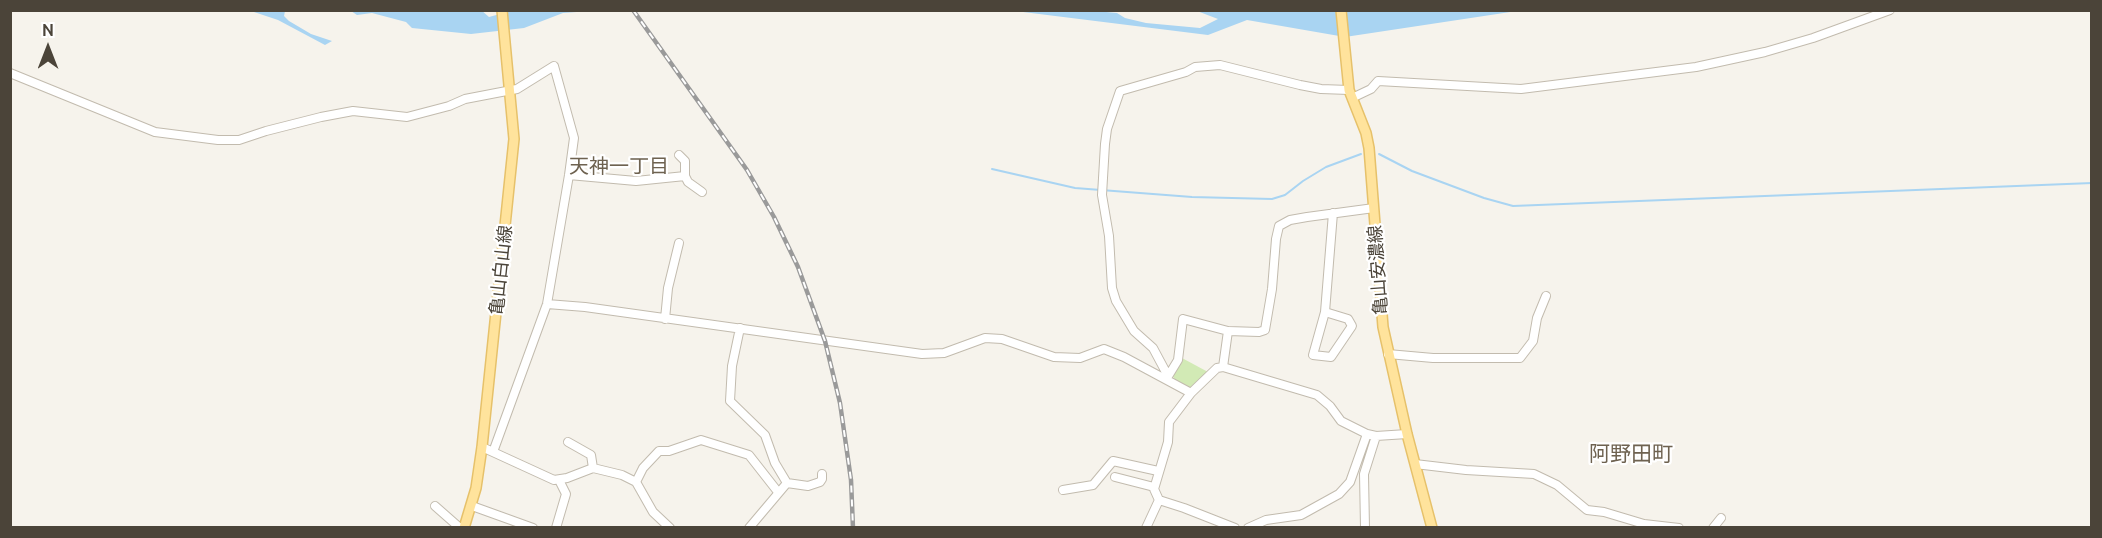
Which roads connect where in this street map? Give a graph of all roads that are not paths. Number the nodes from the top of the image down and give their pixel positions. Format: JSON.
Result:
{"nodes":[{"id":1,"x":502,"y":10,"type":"edge"},
{"id":2,"x":1341,"y":10,"type":"edge"},
{"id":3,"x":1890,"y":10,"type":"edge"},
{"id":4,"x":10,"y":73,"type":"edge"},
{"id":5,"x":510,"y":87,"type":"junction"},
{"id":6,"x":1351,"y":94,"type":"junction"},
{"id":7,"x":679,"y":155,"type":"dead end"},
{"id":8,"x":569,"y":175,"type":"junction"},
{"id":9,"x":685,"y":176,"type":"junction"},
{"id":10,"x":702,"y":192,"type":"dead end"},
{"id":11,"x":1374,"y":208,"type":"junction"},
{"id":12,"x":1333,"y":213,"type":"junction"},
{"id":13,"x":680,"y":243,"type":"dead end"},
{"id":14,"x":1546,"y":296,"type":"dead end"},
{"id":15,"x":547,"y":304,"type":"junction"},
{"id":16,"x":1324,"y":312,"type":"junction"},
{"id":17,"x":665,"y":319,"type":"junction"},
{"id":18,"x":740,"y":328,"type":"junction"},
{"id":19,"x":1228,"y":331,"type":"junction"},
{"id":20,"x":1388,"y":354,"type":"junction"},
{"id":21,"x":1223,"y":367,"type":"junction"},
{"id":22,"x":1167,"y":377,"type":"junction"},
{"id":23,"x":1191,"y":393,"type":"junction"},
{"id":24,"x":1367,"y":434,"type":"junction"},
{"id":25,"x":1407,"y":434,"type":"junction"},
{"id":26,"x":1376,"y":436,"type":"junction"},
{"id":27,"x":568,"y":442,"type":"dead end"},
{"id":28,"x":482,"y":447,"type":"junction"},
{"id":29,"x":493,"y":452,"type":"junction"},
{"id":30,"x":1415,"y":464,"type":"junction"},
{"id":31,"x":593,"y":468,"type":"junction"},
{"id":32,"x":1158,"y":471,"type":"junction"},
{"id":33,"x":822,"y":474,"type":"dead end"},
{"id":34,"x":1115,"y":477,"type":"dead end"},
{"id":35,"x":559,"y":480,"type":"junction"},
{"id":36,"x":636,"y":482,"type":"junction"},
{"id":37,"x":788,"y":483,"type":"junction"},
{"id":38,"x":1154,"y":487,"type":"junction"},
{"id":39,"x":1063,"y":490,"type":"dead end"},
{"id":40,"x":778,"y":492,"type":"junction"},
{"id":41,"x":1159,"y":500,"type":"junction"},
{"id":42,"x":435,"y":506,"type":"dead end"},
{"id":43,"x":472,"y":506,"type":"junction"},
{"id":44,"x":1721,"y":518,"type":"dead end"},
{"id":45,"x":1231,"y":527,"type":"edge"},
{"id":46,"x":462,"y":528,"type":"edge"},
{"id":47,"x":533,"y":528,"type":"edge"},
{"id":48,"x":556,"y":528,"type":"edge"},
{"id":49,"x":670,"y":528,"type":"edge"},
{"id":50,"x":748,"y":528,"type":"edge"},
{"id":51,"x":1146,"y":528,"type":"edge"},
{"id":52,"x":1248,"y":528,"type":"edge"},
{"id":53,"x":1365,"y":528,"type":"edge"},
{"id":54,"x":1432,"y":528,"type":"edge"},
{"id":55,"x":1679,"y":528,"type":"edge"},
{"id":56,"x":1713,"y":528,"type":"edge"}],
"edges":[{"from":1,"to":5,"type":"main road","name":"亀山白山線"},
{"from":2,"to":6,"type":"main road","name":"亀山安濃線"},
{"from":3,"to":6,"type":"street"},
{"from":4,"to":5,"type":"street"},
{"from":5,"to":8,"type":"street"},
{"from":5,"to":28,"type":"main road","name":"亀山白山線"},
{"from":6,"to":11,"type":"main road","name":"亀山安濃線"},
{"from":6,"to":22,"type":"street"},
{"from":7,"to":9,"type":"street"},
{"from":8,"to":9,"type":"street"},
{"from":8,"to":15,"type":"street"},
{"from":9,"to":10,"type":"street"},
{"from":11,"to":12,"type":"street"},
{"from":11,"to":20,"type":"main road","name":"亀山安濃線"},
{"from":12,"to":16,"type":"street"},
{"from":12,"to":19,"type":"street"},
{"from":13,"to":17,"type":"street"},
{"from":14,"to":20,"type":"street"},
{"from":15,"to":17,"type":"street"},
{"from":15,"to":29,"type":"street"},
{"from":16,"to":16,"type":"street"},
{"from":17,"to":18,"type":"street"},
{"from":18,"to":22,"type":"street"},
{"from":18,"to":37,"type":"street"},
{"from":19,"to":21,"type":"street"},
{"from":19,"to":22,"type":"street"},
{"from":20,"to":25,"type":"main road","name":"亀山安濃線"},
{"from":21,"to":23,"type":"street"},
{"from":21,"to":24,"type":"street"},
{"from":22,"to":23,"type":"street"},
{"from":23,"to":32,"type":"street"},
{"from":24,"to":26,"type":"street"},
{"from":24,"to":52,"type":"street"},
{"from":25,"to":26,"type":"street"},
{"from":25,"to":30,"type":"main road","name":"亀山安濃線"},
{"from":26,"to":53,"type":"street"},
{"from":27,"to":31,"type":"street"},
{"from":28,"to":29,"type":"street"},
{"from":28,"to":43,"type":"main road","name":"亀山白山線"},
{"from":29,"to":35,"type":"street"},
{"from":30,"to":54,"type":"main road","name":"亀山安濃線"},
{"from":30,"to":55,"type":"street"},
{"from":31,"to":35,"type":"street"},
{"from":31,"to":36,"type":"street"},
{"from":32,"to":38,"type":"street"},
{"from":32,"to":39,"type":"street"},
{"from":33,"to":37,"type":"street"},
{"from":34,"to":38,"type":"street"},
{"from":35,"to":48,"type":"street"},
{"from":36,"to":40,"type":"street"},
{"from":36,"to":49,"type":"street"},
{"from":37,"to":40,"type":"street"},
{"from":38,"to":41,"type":"street"},
{"from":40,"to":50,"type":"street"},
{"from":41,"to":45,"type":"street"},
{"from":41,"to":51,"type":"street"},
{"from":42,"to":46,"type":"street"},
{"from":43,"to":46,"type":"main road","name":"亀山白山線"},
{"from":43,"to":47,"type":"street"},
{"from":44,"to":56,"type":"street"}]}
